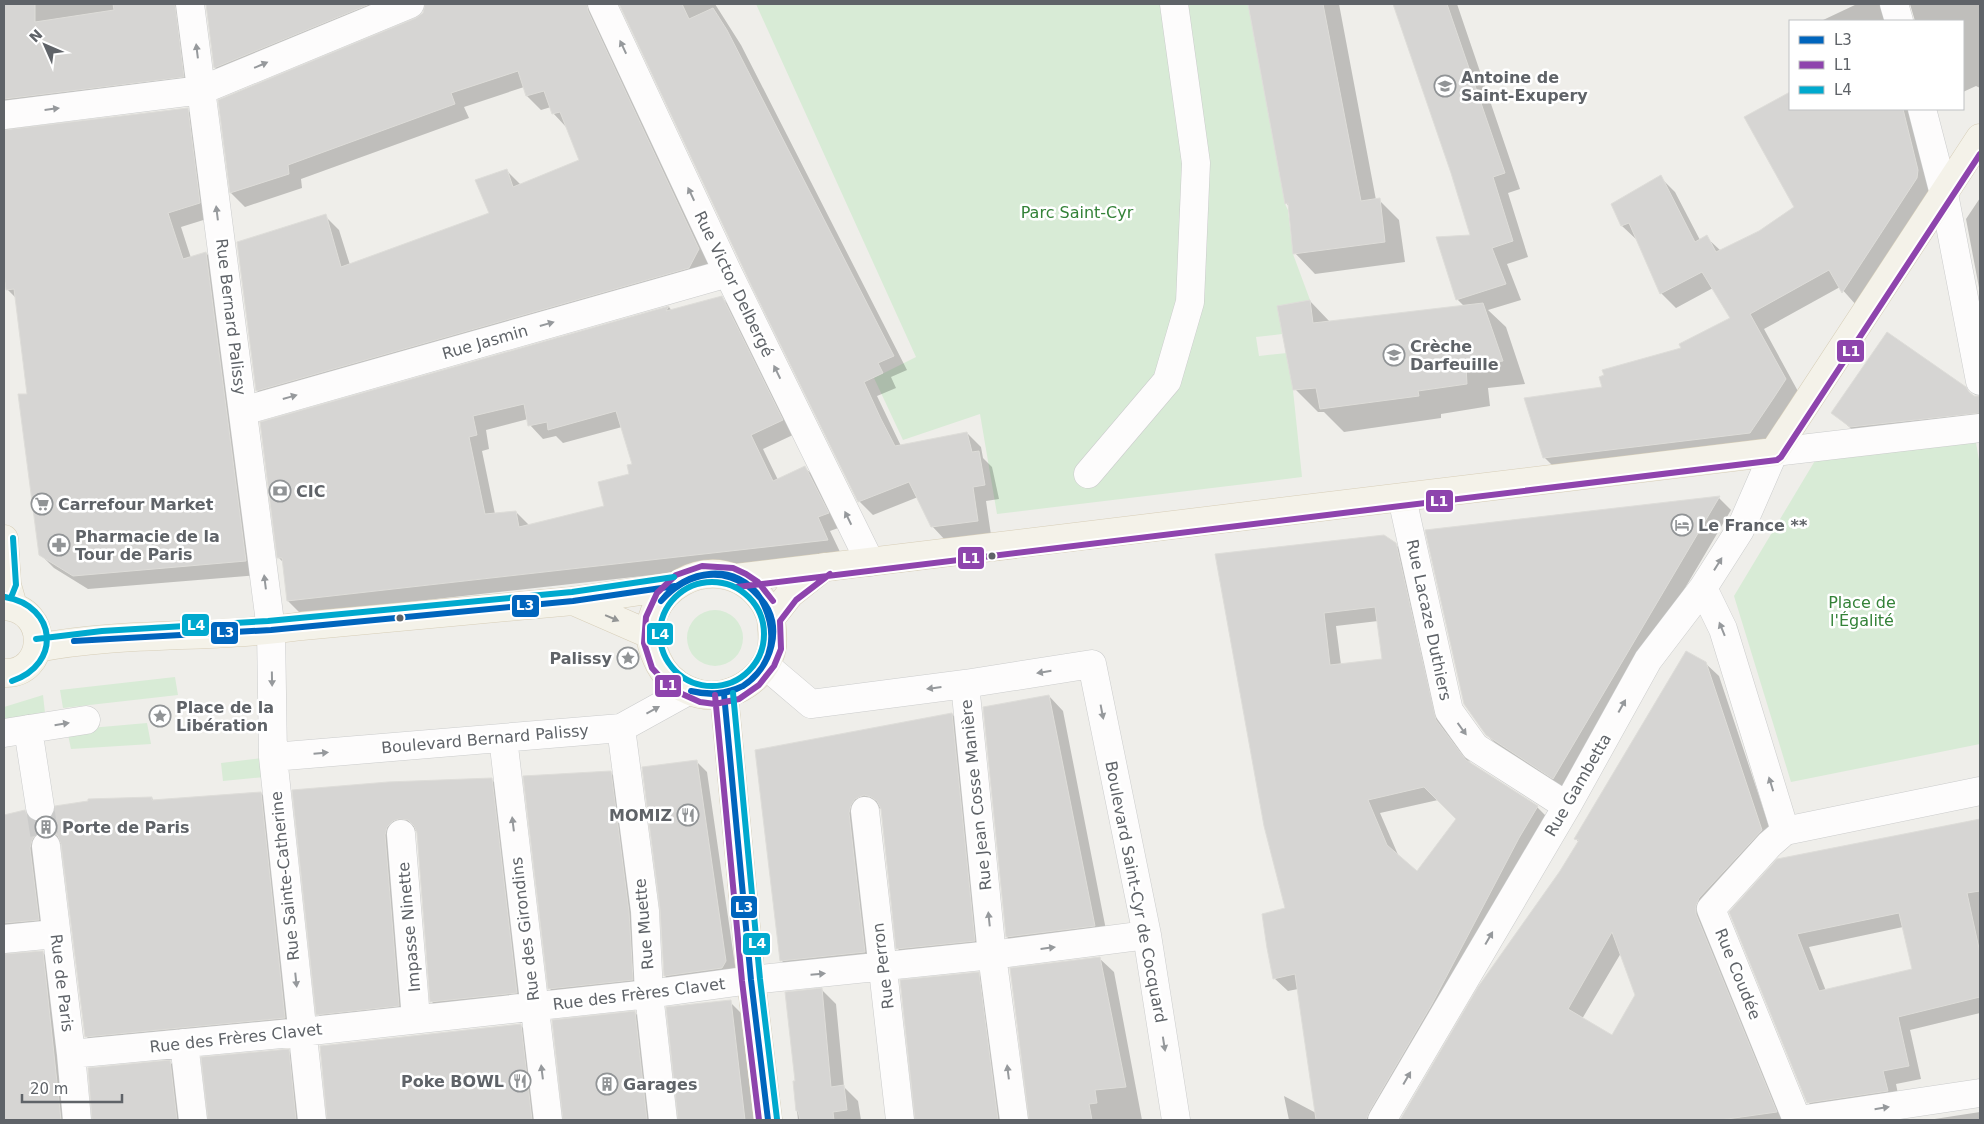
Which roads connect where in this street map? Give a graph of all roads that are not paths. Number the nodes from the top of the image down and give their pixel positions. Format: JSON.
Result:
{"nodes":[{"id":1,"x":190,"y":4,"type":"edge"},
{"id":2,"x":410,"y":4,"type":"edge"},
{"id":3,"x":602,"y":4,"type":"edge"},
{"id":4,"x":1174,"y":4,"type":"edge"},
{"id":5,"x":1894,"y":4,"type":"edge"},
{"id":6,"x":1899,"y":20,"type":"edge"},
{"id":7,"x":202,"y":90,"type":"junction"},
{"id":8,"x":1922,"y":110,"type":"edge"},
{"id":9,"x":4,"y":115,"type":"edge"},
{"id":10,"x":1980,"y":138,"type":"edge"},
{"id":11,"x":1944,"y":194,"type":"junction"},
{"id":12,"x":728,"y":273,"type":"junction"},
{"id":13,"x":1980,"y":381,"type":"edge"},
{"id":14,"x":243,"y":411,"type":"junction"},
{"id":15,"x":1980,"y":428,"type":"edge"},
{"id":16,"x":1774,"y":452,"type":"junction"},
{"id":17,"x":1088,"y":474,"type":"dead end"},
{"id":18,"x":1402,"y":498,"type":"junction"},
{"id":19,"x":4,"y":539,"type":"edge"},
{"id":20,"x":870,"y":562,"type":"junction"},
{"id":21,"x":825,"y":566,"type":"junction"},
{"id":22,"x":736,"y":578,"type":"junction"},
{"id":23,"x":675,"y":586,"type":"junction"},
{"id":24,"x":1703,"y":588,"type":"junction"},
{"id":25,"x":7,"y":597,"type":"edge"},
{"id":26,"x":572,"y":601,"type":"junction"},
{"id":27,"x":771,"y":618,"type":"junction"},
{"id":28,"x":268,"y":631,"type":"junction"},
{"id":29,"x":651,"y":635,"type":"junction"},
{"id":30,"x":38,"y":641,"type":"junction"},
{"id":31,"x":765,"y":665,"type":"junction"},
{"id":32,"x":4,"y":673,"type":"edge"},
{"id":33,"x":965,"y":684,"type":"junction"},
{"id":34,"x":688,"y":691,"type":"junction"},
{"id":35,"x":724,"y":694,"type":"junction"},
{"id":36,"x":86,"y":720,"type":"dead end"},
{"id":37,"x":621,"y":728,"type":"junction"},
{"id":38,"x":16,"y":731,"type":"edge"},
{"id":39,"x":503,"y":738,"type":"junction"},
{"id":40,"x":272,"y":757,"type":"junction"},
{"id":41,"x":1980,"y":791,"type":"edge"},
{"id":42,"x":1567,"y":806,"type":"junction"},
{"id":43,"x":40,"y":807,"type":"tunnel mouth"},
{"id":44,"x":865,"y":812,"type":"dead end"},
{"id":45,"x":402,"y":834,"type":"dead end"},
{"id":46,"x":1778,"y":837,"type":"junction"},
{"id":47,"x":46,"y":846,"type":"tunnel mouth"},
{"id":48,"x":55,"y":934,"type":"junction"},
{"id":49,"x":1147,"y":935,"type":"junction"},
{"id":50,"x":4,"y":939,"type":"edge"},
{"id":51,"x":992,"y":955,"type":"junction"},
{"id":52,"x":883,"y":968,"type":"junction"},
{"id":53,"x":751,"y":980,"type":"junction"},
{"id":54,"x":649,"y":994,"type":"junction"},
{"id":55,"x":534,"y":1005,"type":"junction"},
{"id":56,"x":416,"y":1018,"type":"junction"},
{"id":57,"x":302,"y":1032,"type":"junction"},
{"id":58,"x":184,"y":1043,"type":"junction"},
{"id":59,"x":71,"y":1054,"type":"junction"},
{"id":60,"x":1980,"y":1093,"type":"edge"},
{"id":61,"x":77,"y":1120,"type":"edge"},
{"id":62,"x":193,"y":1120,"type":"edge"},
{"id":63,"x":312,"y":1120,"type":"edge"},
{"id":64,"x":548,"y":1120,"type":"edge"},
{"id":65,"x":663,"y":1120,"type":"edge"},
{"id":66,"x":768,"y":1120,"type":"edge"},
{"id":67,"x":900,"y":1120,"type":"edge"},
{"id":68,"x":1014,"y":1120,"type":"edge"},
{"id":69,"x":1176,"y":1120,"type":"edge"},
{"id":70,"x":1382,"y":1120,"type":"edge"},
{"id":71,"x":1798,"y":1120,"type":"edge"}],
"edges":[{"from":7,"to":1,"type":"street","name":"Rue Bernard Palissy","one_way":true},
{"from":7,"to":2,"type":"street","one_way":true},
{"from":12,"to":3,"type":"street","name":"Rue Victor Delbergé","one_way":true},
{"from":4,"to":17,"type":"street"},
{"from":5,"to":6,"type":"street"},
{"from":9,"to":7,"type":"street","one_way":true},
{"from":14,"to":7,"type":"street","name":"Rue Bernard Palissy","one_way":true},
{"from":8,"to":11,"type":"street"},
{"from":10,"to":11,"type":"main road"},
{"from":11,"to":13,"type":"street"},
{"from":11,"to":16,"type":"main road"},
{"from":14,"to":12,"type":"street","name":"Rue Jasmin","one_way":true},
{"from":20,"to":12,"type":"street","name":"Rue Victor Delbergé","one_way":true},
{"from":28,"to":14,"type":"street","name":"Rue Bernard Palissy","one_way":true},
{"from":15,"to":16,"type":"street"},
{"from":16,"to":18,"type":"main road"},
{"from":24,"to":16,"type":"street","name":"Rue Gambetta","one_way":true},
{"from":18,"to":20,"type":"main road"},
{"from":18,"to":42,"type":"street","name":"Rue Lacaze Duthiers","one_way":true},
{"from":19,"to":25,"type":"main road"},
{"from":20,"to":21,"type":"main road"},
{"from":21,"to":22,"type":"main road"},
{"from":21,"to":27,"type":"main road"},
{"from":22,"to":23,"type":"main road"},
{"from":22,"to":27,"type":"main road"},
{"from":23,"to":26,"type":"main road"},
{"from":23,"to":29,"type":"main road"},
{"from":42,"to":24,"type":"street","name":"Rue Gambetta","one_way":true},
{"from":46,"to":24,"type":"street","one_way":true},
{"from":25,"to":30,"type":"main road"},
{"from":26,"to":28,"type":"main road"},
{"from":26,"to":29,"type":"main road","one_way":true},
{"from":27,"to":31,"type":"main road"},
{"from":28,"to":30,"type":"main road"},
{"from":28,"to":40,"type":"street","name":"Rue Sainte-Catherine","one_way":true},
{"from":29,"to":34,"type":"main road"},
{"from":30,"to":32,"type":"main road"},
{"from":33,"to":31,"type":"street","name":"Rue Jean Cosse Manière","one_way":true},
{"from":31,"to":35,"type":"main road"},
{"from":33,"to":49,"type":"street","name":"Boulevard Saint-Cyr de Cocquard"},
{"from":51,"to":33,"type":"street","name":"Rue Jean Cosse Manière","one_way":true},
{"from":34,"to":35,"type":"main road"},
{"from":37,"to":34,"type":"street","name":"Boulevard Bernard Palissy","one_way":true},
{"from":35,"to":53,"type":"main road"},
{"from":38,"to":36,"type":"street","one_way":true},
{"from":37,"to":39,"type":"street","name":"Boulevard Bernard Palissy"},
{"from":37,"to":54,"type":"street","name":"Rue Muette"},
{"from":38,"to":43,"type":"street"},
{"from":40,"to":39,"type":"street","name":"Boulevard Bernard Palissy","one_way":true},
{"from":55,"to":39,"type":"street","name":"Rue des Girondins","one_way":true},
{"from":40,"to":57,"type":"street","name":"Rue Sainte-Catherine","one_way":true},
{"from":41,"to":46,"type":"street"},
{"from":70,"to":42,"type":"street","name":"Rue Gambetta","one_way":true},
{"from":44,"to":52,"type":"street","name":"Rue Perron"},
{"from":45,"to":56,"type":"street","name":"Impasse Ninette"},
{"from":46,"to":71,"type":"street","name":"Rue Coudée"},
{"from":47,"to":48,"type":"street","name":"Rue de Paris"},
{"from":48,"to":50,"type":"street"},
{"from":48,"to":59,"type":"street","name":"Rue de Paris"},
{"from":51,"to":49,"type":"street","name":"Rue des Frères Clavet","one_way":true},
{"from":49,"to":69,"type":"street","name":"Boulevard Saint-Cyr de Cocquard","one_way":true},
{"from":51,"to":52,"type":"street","name":"Rue des Frères Clavet"},
{"from":68,"to":51,"type":"street","name":"Rue Jean Cosse Manière","one_way":true},
{"from":53,"to":52,"type":"street","name":"Rue des Frères Clavet","one_way":true},
{"from":52,"to":67,"type":"street","name":"Rue Perron"},
{"from":53,"to":54,"type":"street","name":"Rue des Frères Clavet"},
{"from":53,"to":66,"type":"main road"},
{"from":54,"to":55,"type":"street","name":"Rue des Frères Clavet"},
{"from":54,"to":65,"type":"street","name":"Rue Muette"},
{"from":55,"to":56,"type":"street","name":"Rue des Frères Clavet"},
{"from":64,"to":55,"type":"street","name":"Rue des Girondins","one_way":true},
{"from":56,"to":57,"type":"street","name":"Rue des Frères Clavet"},
{"from":57,"to":58,"type":"street","name":"Rue des Frères Clavet"},
{"from":57,"to":63,"type":"street","name":"Rue Sainte-Catherine"},
{"from":58,"to":59,"type":"street","name":"Rue des Frères Clavet"},
{"from":58,"to":62,"type":"street"},
{"from":59,"to":61,"type":"street","name":"Rue de Paris"},
{"from":71,"to":60,"type":"street","one_way":true}]}
